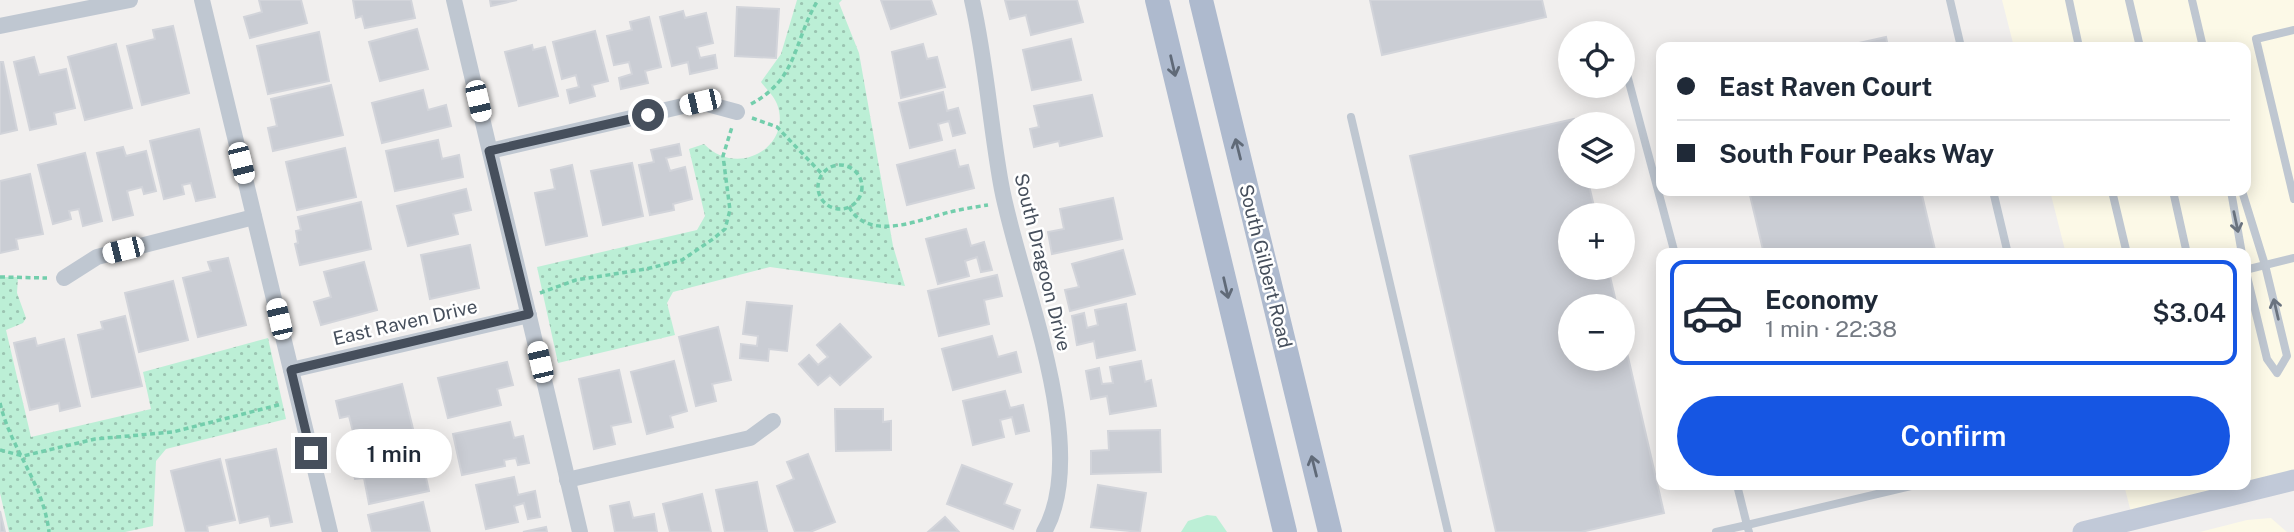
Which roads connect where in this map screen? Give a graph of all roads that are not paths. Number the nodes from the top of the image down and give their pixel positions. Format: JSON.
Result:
{"nodes":[{"id":1,"x":130,"y":0,"type":"edge"},
{"id":2,"x":202,"y":0,"type":"edge"},
{"id":3,"x":454,"y":0,"type":"edge"},
{"id":4,"x":972,"y":0,"type":"edge"},
{"id":5,"x":1157,"y":0,"type":"edge"},
{"id":6,"x":1201,"y":0,"type":"edge"},
{"id":7,"x":1950,"y":0,"type":"edge"},
{"id":8,"x":2068,"y":0,"type":"edge"},
{"id":9,"x":2129,"y":0,"type":"edge"},
{"id":10,"x":2192,"y":0,"type":"edge"},
{"id":11,"x":0,"y":26,"type":"edge"},
{"id":12,"x":2294,"y":30,"type":"edge"},
{"id":13,"x":1960,"y":42,"type":"edge"},
{"id":14,"x":2078,"y":42,"type":"edge"},
{"id":15,"x":2139,"y":42,"type":"edge"},
{"id":16,"x":2202,"y":42,"type":"edge"},
{"id":17,"x":1633,"y":98,"type":"edge"},
{"id":18,"x":737,"y":113,"type":"road end"},
{"id":19,"x":1351,"y":117,"type":"dead end"},
{"id":20,"x":489,"y":151,"type":"junction"},
{"id":21,"x":1656,"y":183,"type":"edge"},
{"id":22,"x":1659,"y":196,"type":"edge"},
{"id":23,"x":1994,"y":196,"type":"edge"},
{"id":24,"x":2113,"y":196,"type":"edge"},
{"id":25,"x":2174,"y":196,"type":"edge"},
{"id":26,"x":2232,"y":196,"type":"edge"},
{"id":27,"x":2244,"y":196,"type":"edge"},
{"id":28,"x":2294,"y":199,"type":"edge"},
{"id":29,"x":254,"y":217,"type":"junction"},
{"id":30,"x":1673,"y":248,"type":"edge"},
{"id":31,"x":2007,"y":248,"type":"edge"},
{"id":32,"x":2126,"y":248,"type":"edge"},
{"id":33,"x":2186,"y":248,"type":"edge"},
{"id":34,"x":2241,"y":248,"type":"edge"},
{"id":35,"x":2294,"y":258,"type":"edge"},
{"id":36,"x":2265,"y":265,"type":"junction"},
{"id":37,"x":2251,"y":268,"type":"edge"},
{"id":38,"x":64,"y":278,"type":"road end"},
{"id":39,"x":2251,"y":294,"type":"edge"},
{"id":40,"x":529,"y":314,"type":"junction"},
{"id":41,"x":291,"y":370,"type":"junction"},
{"id":42,"x":774,"y":421,"type":"dead end"},
{"id":43,"x":567,"y":480,"type":"junction"},
{"id":44,"x":2294,"y":480,"type":"edge"},
{"id":45,"x":1738,"y":490,"type":"edge"},
{"id":46,"x":1896,"y":490,"type":"edge"},
{"id":47,"x":1748,"y":528,"type":"edge"},
{"id":48,"x":330,"y":532,"type":"edge"},
{"id":49,"x":580,"y":532,"type":"edge"},
{"id":50,"x":1044,"y":532,"type":"edge"},
{"id":51,"x":1285,"y":532,"type":"edge"},
{"id":52,"x":1330,"y":532,"type":"edge"},
{"id":53,"x":1448,"y":532,"type":"edge"},
{"id":54,"x":1716,"y":532,"type":"edge"},
{"id":55,"x":2083,"y":532,"type":"edge"}],
"edges":[{"from":1,"to":11,"type":"street"},
{"from":2,"to":29,"type":"street"},
{"from":3,"to":20,"type":"street"},
{"from":4,"to":50,"type":"street","name":"South Dragoon Drive"},
{"from":5,"to":51,"type":"main road","one_way":true},
{"from":52,"to":6,"type":"main road","name":"South Gilbert Road","one_way":true},
{"from":7,"to":13,"type":"lane"},
{"from":8,"to":14,"type":"lane"},
{"from":9,"to":15,"type":"lane"},
{"from":10,"to":16,"type":"lane"},
{"from":12,"to":28,"type":"lane"},
{"from":17,"to":21,"type":"lane"},
{"from":18,"to":20,"type":"street"},
{"from":19,"to":53,"type":"lane"},
{"from":20,"to":40,"type":"street"},
{"from":22,"to":30,"type":"lane"},
{"from":23,"to":31,"type":"lane"},
{"from":24,"to":32,"type":"lane"},
{"from":25,"to":33,"type":"lane"},
{"from":26,"to":34,"type":"lane","one_way":true},
{"from":27,"to":36,"type":"lane"},
{"from":29,"to":38,"type":"street"},
{"from":29,"to":41,"type":"street"},
{"from":35,"to":36,"type":"lane"},
{"from":36,"to":37,"type":"lane"},
{"from":39,"to":36,"type":"lane","one_way":true},
{"from":40,"to":41,"type":"street","name":"East Raven Drive"},
{"from":40,"to":43,"type":"street"},
{"from":41,"to":48,"type":"street"},
{"from":42,"to":43,"type":"street"},
{"from":43,"to":49,"type":"street"},
{"from":44,"to":55,"type":"street"},
{"from":45,"to":47,"type":"lane"},
{"from":46,"to":47,"type":"lane"},
{"from":47,"to":54,"type":"lane"}]}
